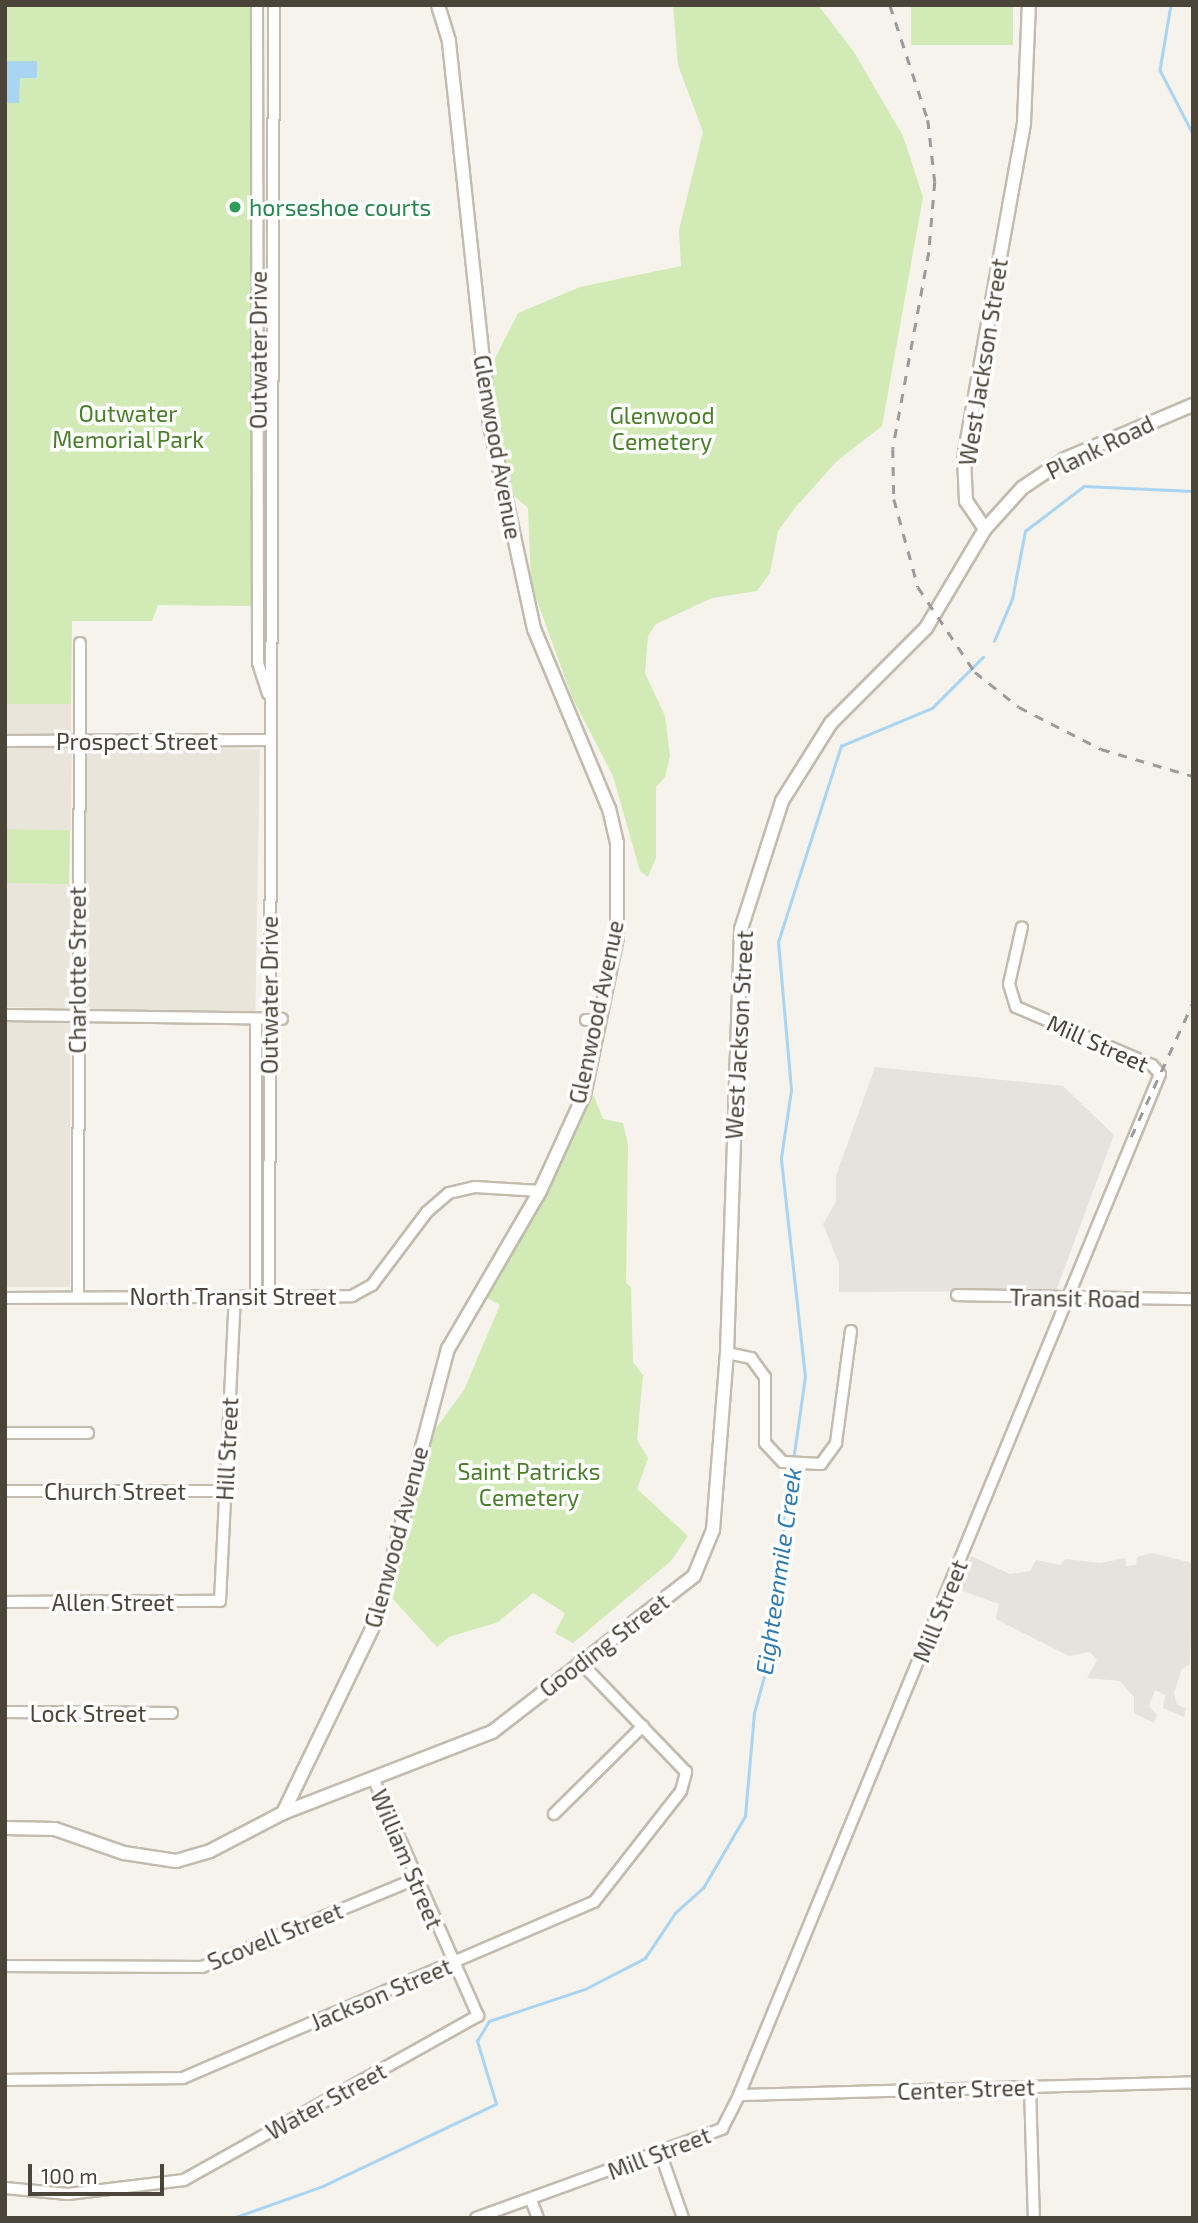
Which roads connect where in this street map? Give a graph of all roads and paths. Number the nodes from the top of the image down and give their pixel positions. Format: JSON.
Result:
{"nodes":[{"id":1,"x":257,"y":5,"type":"edge"},
{"id":2,"x":274,"y":5,"type":"edge"},
{"id":3,"x":438,"y":5,"type":"edge"},
{"id":4,"x":1030,"y":5,"type":"edge"},
{"id":5,"x":1193,"y":405,"type":"edge"},
{"id":6,"x":985,"y":529,"type":"junction"},
{"id":7,"x":80,"y":643,"type":"dead end"},
{"id":8,"x":268,"y":693,"type":"junction"},
{"id":9,"x":268,"y":740,"type":"junction"},
{"id":10,"x":5,"y":741,"type":"edge"},
{"id":11,"x":76,"y":741,"type":"junction"},
{"id":12,"x":1022,"y":927,"type":"dead end"},
{"id":13,"x":77,"y":1014,"type":"junction"},
{"id":14,"x":5,"y":1015,"type":"edge"},
{"id":15,"x":269,"y":1018,"type":"junction"},
{"id":16,"x":282,"y":1018,"type":"dead end"},
{"id":17,"x":256,"y":1019,"type":"junction"},
{"id":18,"x":540,"y":1191,"type":"junction"},
{"id":19,"x":957,"y":1295,"type":"dead end"},
{"id":20,"x":78,"y":1296,"type":"junction"},
{"id":21,"x":256,"y":1296,"type":"junction"},
{"id":22,"x":235,"y":1297,"type":"junction"},
{"id":23,"x":269,"y":1297,"type":"junction"},
{"id":24,"x":5,"y":1298,"type":"edge"},
{"id":25,"x":1069,"y":1299,"type":"junction"},
{"id":26,"x":1193,"y":1299,"type":"edge"},
{"id":27,"x":851,"y":1331,"type":"dead end"},
{"id":28,"x":727,"y":1353,"type":"junction"},
{"id":29,"x":5,"y":1433,"type":"edge"},
{"id":30,"x":88,"y":1433,"type":"dead end"},
{"id":31,"x":5,"y":1491,"type":"edge"},
{"id":32,"x":225,"y":1491,"type":"junction"},
{"id":33,"x":220,"y":1601,"type":"joint"},
{"id":34,"x":5,"y":1602,"type":"edge"},
{"id":35,"x":580,"y":1662,"type":"junction"},
{"id":36,"x":5,"y":1712,"type":"edge"},
{"id":37,"x":172,"y":1713,"type":"dead end"},
{"id":38,"x":643,"y":1727,"type":"junction"},
{"id":39,"x":373,"y":1778,"type":"junction"},
{"id":40,"x":283,"y":1813,"type":"junction"},
{"id":41,"x":554,"y":1814,"type":"dead end"},
{"id":42,"x":5,"y":1828,"type":"edge"},
{"id":43,"x":413,"y":1880,"type":"junction"},
{"id":44,"x":451,"y":1964,"type":"junction"},
{"id":45,"x":5,"y":1966,"type":"edge"},
{"id":46,"x":478,"y":2016,"type":"joint"},
{"id":47,"x":5,"y":2080,"type":"edge"},
{"id":48,"x":1193,"y":2082,"type":"edge"},
{"id":49,"x":1030,"y":2087,"type":"junction"},
{"id":50,"x":740,"y":2095,"type":"junction"},
{"id":51,"x":660,"y":2152,"type":"junction"},
{"id":52,"x":5,"y":2188,"type":"edge"},
{"id":53,"x":531,"y":2200,"type":"junction"},
{"id":54,"x":476,"y":2218,"type":"edge"},
{"id":55,"x":538,"y":2218,"type":"edge"},
{"id":56,"x":683,"y":2218,"type":"edge"},
{"id":57,"x":1034,"y":2218,"type":"edge"}],
"edges":[{"from":1,"to":8,"type":"street","name":"Outwater Drive"},
{"from":2,"to":8,"type":"street","name":"Outwater Drive"},
{"from":3,"to":18,"type":"street","name":"Glenwood Avenue"},
{"from":4,"to":6,"type":"street","name":"West Jackson Street"},
{"from":5,"to":6,"type":"street","name":"Plank Road"},
{"from":6,"to":28,"type":"street","name":"West Jackson Street"},
{"from":7,"to":11,"type":"street","name":"Charlotte Street"},
{"from":8,"to":9,"type":"street","name":"Outwater Drive"},
{"from":9,"to":11,"type":"street","name":"Prospect Street"},
{"from":9,"to":15,"type":"street","name":"Outwater Drive"},
{"from":10,"to":11,"type":"street","name":"Prospect Street"},
{"from":11,"to":13,"type":"street","name":"Charlotte Street"},
{"from":12,"to":25,"type":"street","name":"Mill Street"},
{"from":13,"to":14,"type":"street"},
{"from":13,"to":17,"type":"street"},
{"from":13,"to":20,"type":"street","name":"Charlotte Street"},
{"from":15,"to":16,"type":"street"},
{"from":15,"to":17,"type":"street"},
{"from":15,"to":23,"type":"street","name":"Outwater Drive"},
{"from":17,"to":21,"type":"street","name":"Outwater Drive"},
{"from":18,"to":23,"type":"street","name":"North Transit Street"},
{"from":18,"to":40,"type":"street","name":"Glenwood Avenue"},
{"from":19,"to":25,"type":"street","name":"Transit Road"},
{"from":20,"to":22,"type":"street","name":"North Transit Street"},
{"from":20,"to":24,"type":"street","name":"North Transit Street"},
{"from":21,"to":22,"type":"street","name":"North Transit Street"},
{"from":21,"to":23,"type":"street","name":"North Transit Street"},
{"from":22,"to":32,"type":"street","name":"Hill Street"},
{"from":25,"to":26,"type":"street","name":"Transit Road"},
{"from":25,"to":50,"type":"street","name":"Mill Street"},
{"from":27,"to":28,"type":"street"},
{"from":28,"to":35,"type":"street","name":"Gooding Street"},
{"from":29,"to":30,"type":"street"},
{"from":31,"to":32,"type":"street","name":"Church Street"},
{"from":32,"to":33,"type":"street","name":"Hill Street"},
{"from":33,"to":34,"type":"street","name":"Allen Street"},
{"from":35,"to":38,"type":"street"},
{"from":35,"to":39,"type":"street","name":"Gooding Street"},
{"from":36,"to":37,"type":"street","name":"Lock Street"},
{"from":38,"to":41,"type":"street"},
{"from":38,"to":44,"type":"street","name":"Jackson Street"},
{"from":39,"to":40,"type":"street","name":"Gooding Street"},
{"from":39,"to":43,"type":"street","name":"William Street"},
{"from":40,"to":42,"type":"street","name":"Gooding Street"},
{"from":43,"to":44,"type":"street","name":"William Street"},
{"from":43,"to":45,"type":"street","name":"Scovell Street"},
{"from":44,"to":46,"type":"street","name":"William Street"},
{"from":44,"to":47,"type":"street","name":"Jackson Street"},
{"from":46,"to":52,"type":"street","name":"Water Street"},
{"from":48,"to":49,"type":"street","name":"Center Street"},
{"from":49,"to":50,"type":"street","name":"Center Street"},
{"from":49,"to":57,"type":"street"},
{"from":50,"to":51,"type":"street","name":"Mill Street"},
{"from":51,"to":53,"type":"street","name":"Mill Street"},
{"from":51,"to":56,"type":"street"},
{"from":53,"to":54,"type":"street","name":"Mill Street"},
{"from":53,"to":55,"type":"street"}]}
